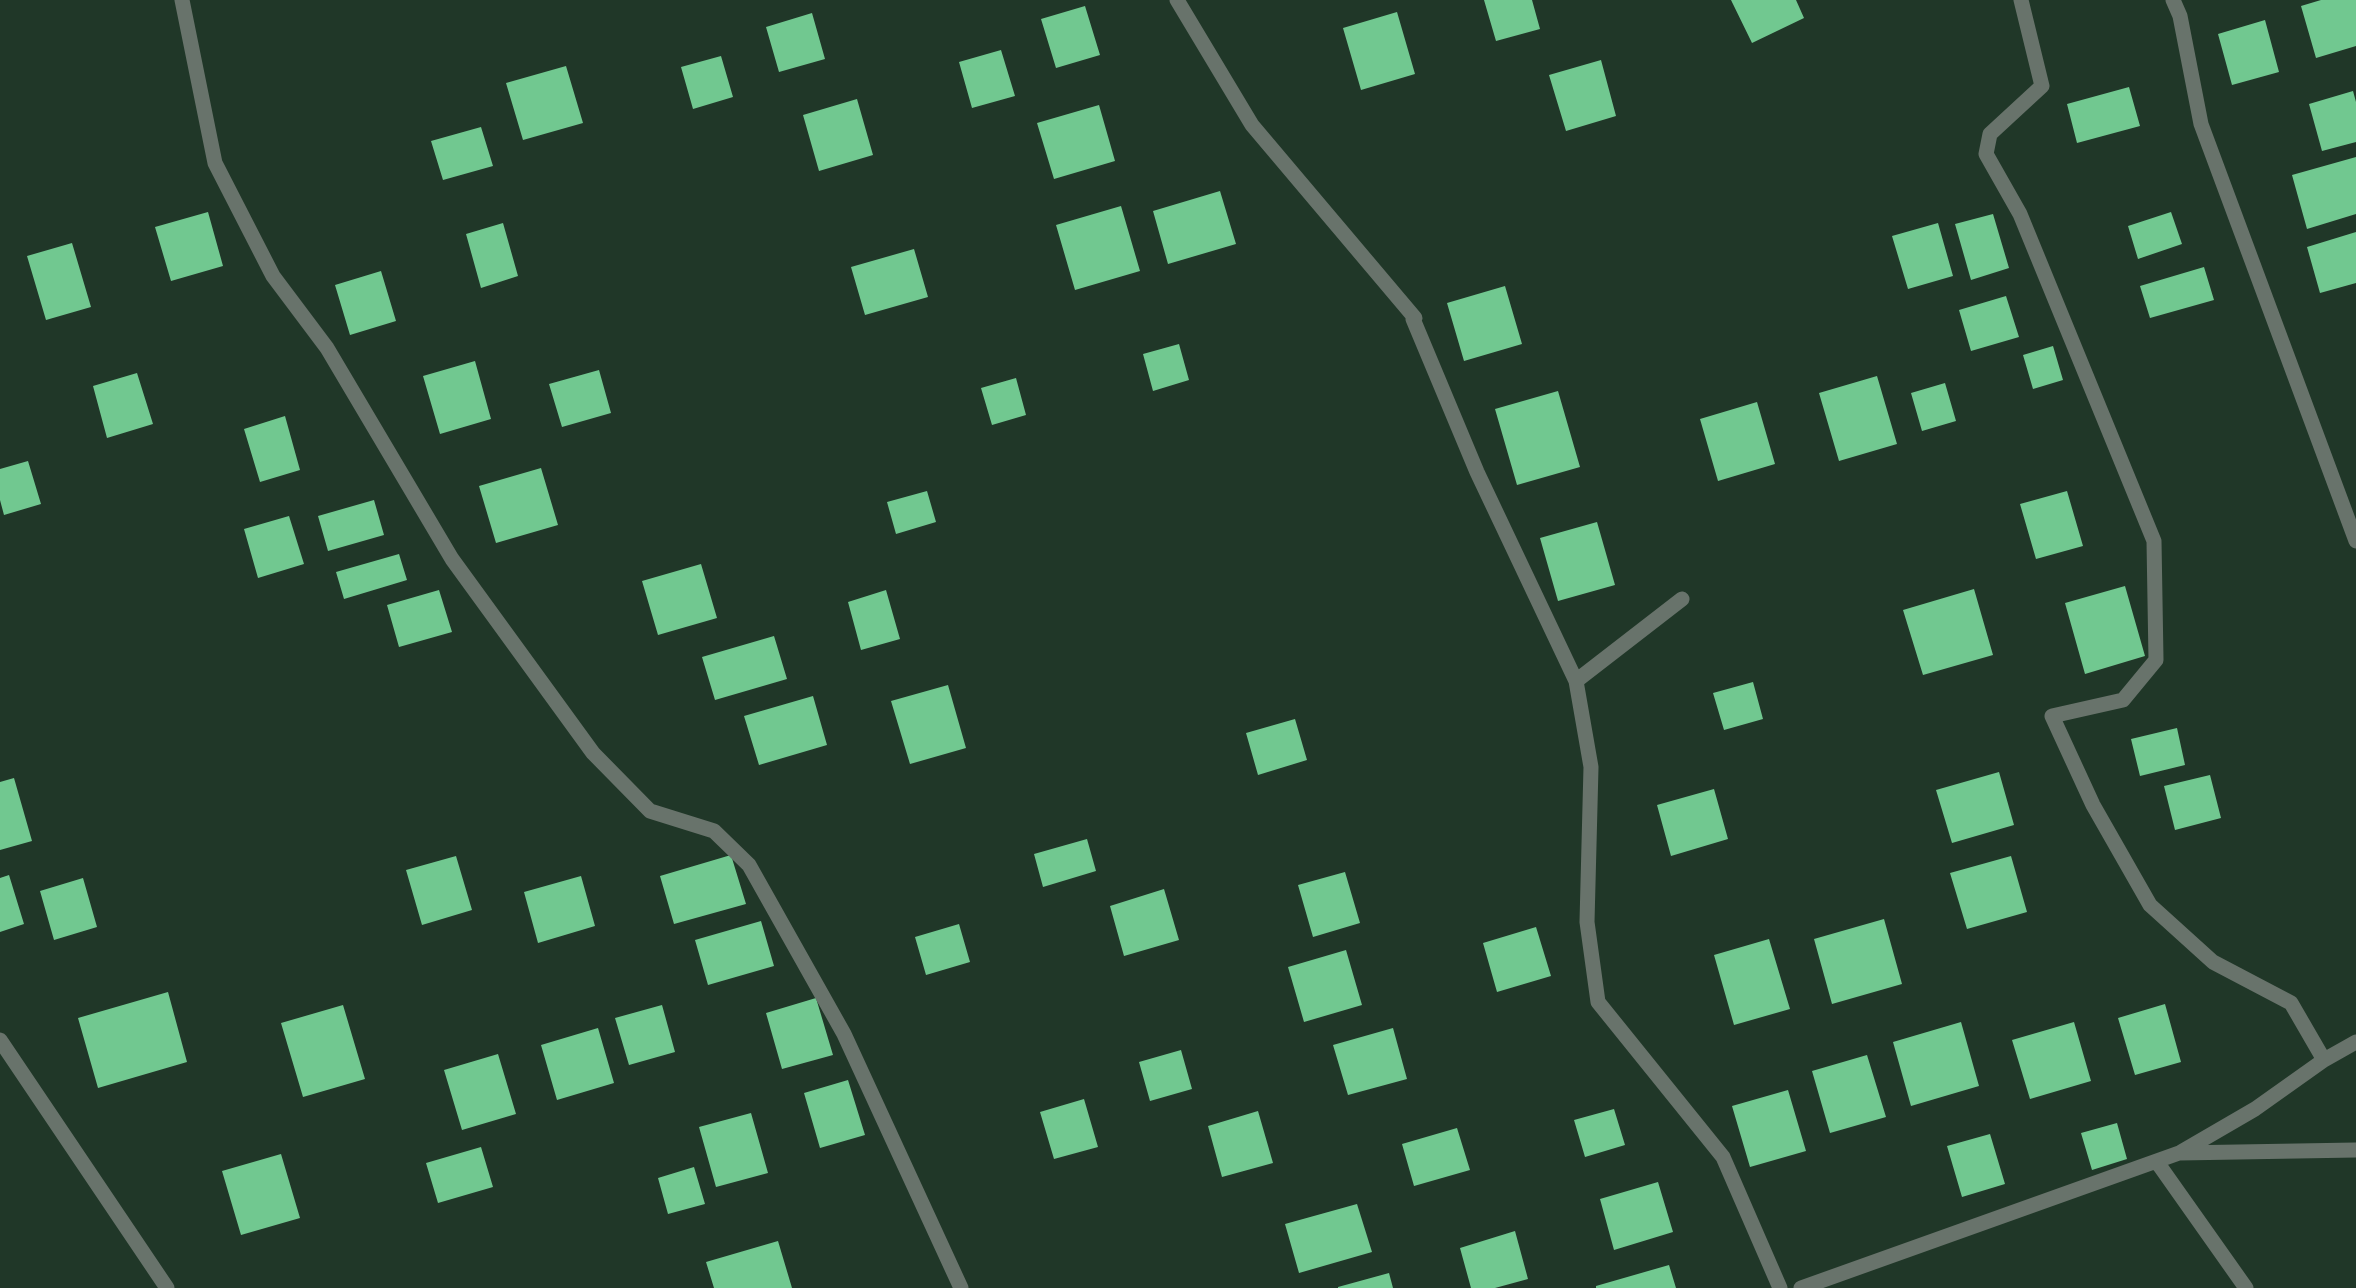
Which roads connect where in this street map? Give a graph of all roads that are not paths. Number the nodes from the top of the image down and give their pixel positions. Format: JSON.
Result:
{"nodes":[{"id":1,"x":182,"y":0,"type":"edge"},
{"id":2,"x":1177,"y":0,"type":"edge"},
{"id":3,"x":2020,"y":0,"type":"edge"},
{"id":4,"x":2173,"y":0,"type":"edge"},
{"id":5,"x":2356,"y":541,"type":"edge"},
{"id":6,"x":1682,"y":599,"type":"dead end"},
{"id":7,"x":1576,"y":681,"type":"junction"},
{"id":8,"x":0,"y":1040,"type":"edge"},
{"id":9,"x":2356,"y":1042,"type":"edge"},
{"id":10,"x":2324,"y":1060,"type":"junction"},
{"id":11,"x":2356,"y":1150,"type":"edge"},
{"id":12,"x":2179,"y":1153,"type":"junction"},
{"id":13,"x":2157,"y":1162,"type":"junction"},
{"id":14,"x":167,"y":1288,"type":"edge"},
{"id":15,"x":962,"y":1288,"type":"edge"},
{"id":16,"x":1780,"y":1288,"type":"edge"},
{"id":17,"x":1801,"y":1288,"type":"edge"},
{"id":18,"x":2246,"y":1288,"type":"edge"}],
"edges":[{"from":1,"to":15,"type":"street"},
{"from":2,"to":7,"type":"street"},
{"from":3,"to":10,"type":"street"},
{"from":4,"to":5,"type":"street"},
{"from":6,"to":7,"type":"street"},
{"from":7,"to":16,"type":"street"},
{"from":8,"to":14,"type":"street"},
{"from":9,"to":10,"type":"street"},
{"from":10,"to":12,"type":"street"},
{"from":11,"to":12,"type":"street"},
{"from":12,"to":13,"type":"street"},
{"from":13,"to":17,"type":"street"},
{"from":13,"to":18,"type":"street"}]}
